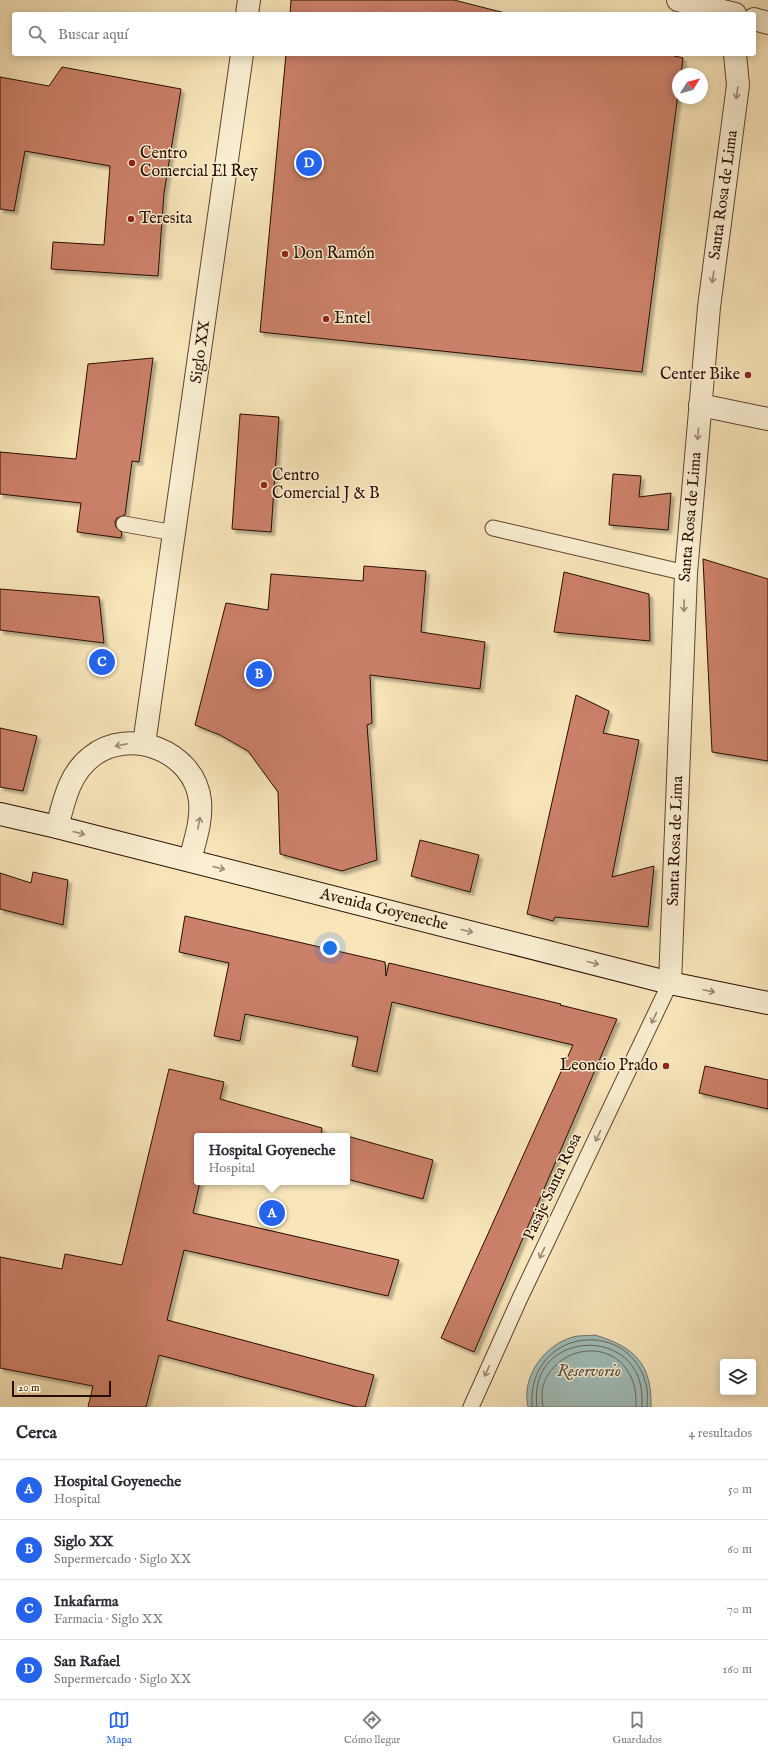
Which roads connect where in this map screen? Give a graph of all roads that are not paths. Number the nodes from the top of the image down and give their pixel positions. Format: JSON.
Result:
{"nodes":[{"id":1,"x":249,"y":0,"type":"edge"},
{"id":2,"x":678,"y":0,"type":"edge"},
{"id":3,"x":731,"y":10,"type":"edge"},
{"id":4,"x":248,"y":12,"type":"edge"},
{"id":5,"x":756,"y":20,"type":"edge"},
{"id":6,"x":768,"y":23,"type":"edge"},
{"id":7,"x":242,"y":56,"type":"edge"},
{"id":8,"x":735,"y":56,"type":"edge"},
{"id":9,"x":700,"y":405,"type":"junction"},
{"id":10,"x":768,"y":419,"type":"edge"},
{"id":11,"x":124,"y":524,"type":"dead end"},
{"id":12,"x":493,"y":528,"type":"dead end"},
{"id":13,"x":175,"y":533,"type":"junction"},
{"id":14,"x":686,"y":573,"type":"junction"},
{"id":15,"x":144,"y":744,"type":"junction"},
{"id":16,"x":0,"y":814,"type":"edge"},
{"id":17,"x":57,"y":827,"type":"junction"},
{"id":18,"x":190,"y":860,"type":"junction"},
{"id":19,"x":670,"y":983,"type":"junction"},
{"id":20,"x":768,"y":1003,"type":"edge"},
{"id":21,"x":471,"y":1407,"type":"edge"}],
"edges":[{"from":1,"to":4,"type":"street"},
{"from":2,"to":3,"type":"street"},
{"from":5,"to":6,"type":"street"},
{"from":7,"to":13,"type":"street","name":"Siglo XX"},
{"from":8,"to":9,"type":"street","name":"Santa Rosa de Lima","one_way":true},
{"from":9,"to":10,"type":"street"},
{"from":9,"to":14,"type":"street","name":"Santa Rosa de Lima","one_way":true},
{"from":11,"to":13,"type":"lane"},
{"from":12,"to":14,"type":"lane"},
{"from":13,"to":15,"type":"street","name":"Siglo XX"},
{"from":14,"to":19,"type":"street","name":"Santa Rosa de Lima","one_way":true},
{"from":15,"to":17,"type":"street","one_way":true},
{"from":18,"to":15,"type":"street","one_way":true},
{"from":16,"to":17,"type":"street","name":"Avenida Goyeneche"},
{"from":17,"to":18,"type":"street","name":"Avenida Goyeneche","one_way":true},
{"from":18,"to":19,"type":"street","name":"Avenida Goyeneche","one_way":true},
{"from":19,"to":20,"type":"street","name":"Avenida Goyeneche","one_way":true},
{"from":19,"to":21,"type":"lane","name":"Pasaje Santa Rosa","one_way":true}]}
